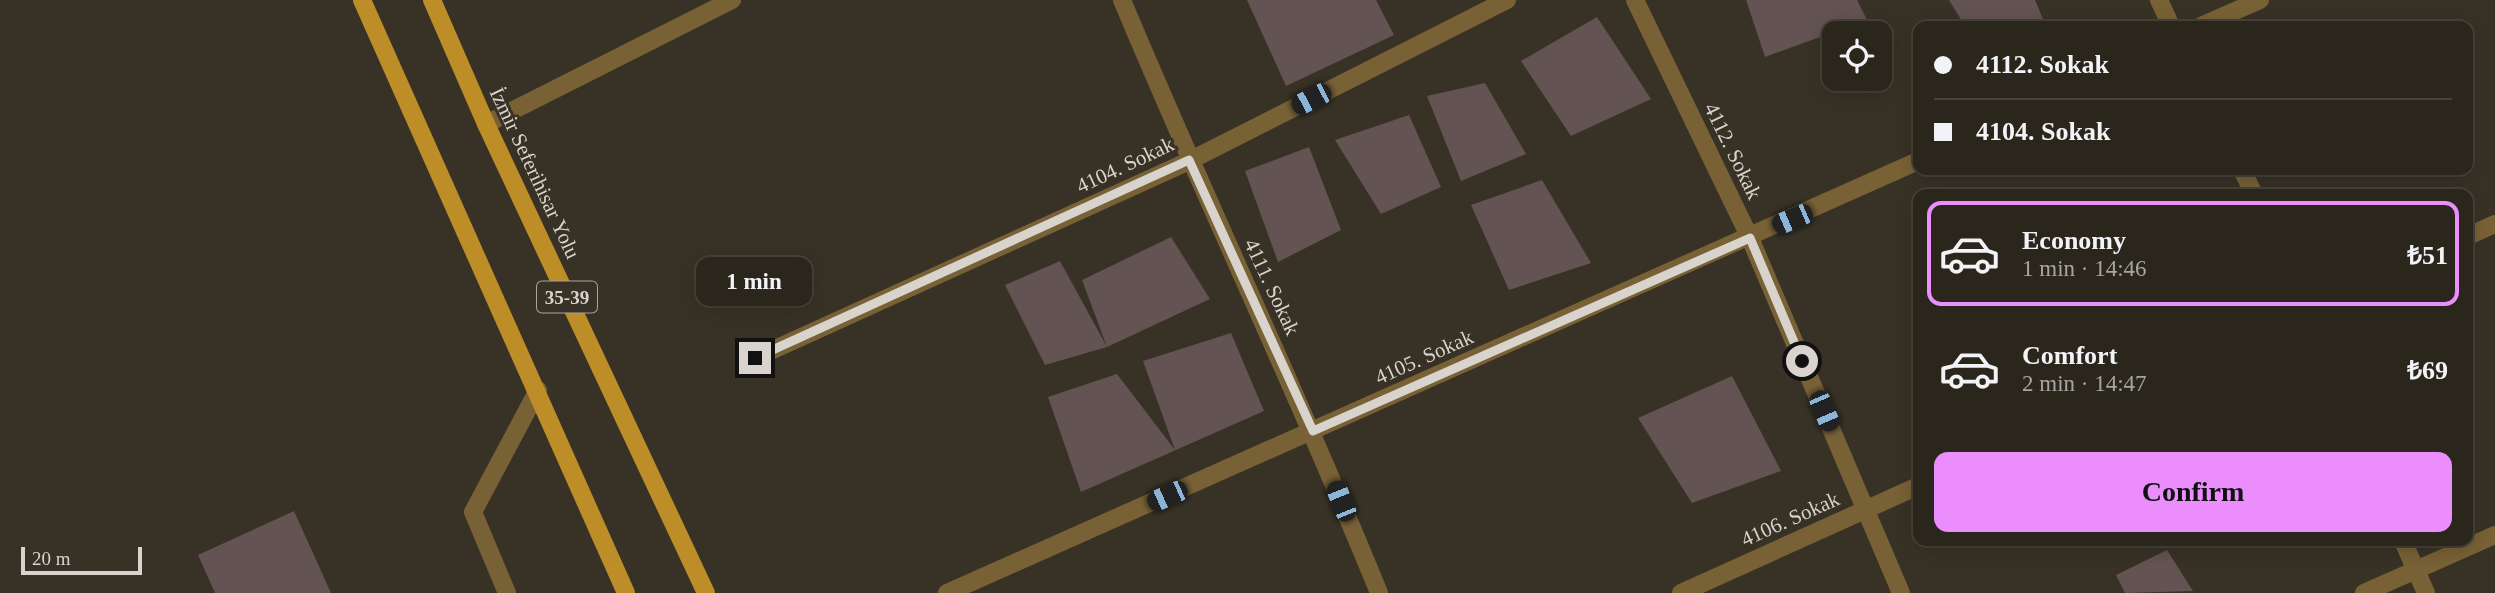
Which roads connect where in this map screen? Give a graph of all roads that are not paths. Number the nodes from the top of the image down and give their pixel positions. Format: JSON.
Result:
{"nodes":[{"id":1,"x":362,"y":0,"type":"edge"},
{"id":2,"x":432,"y":0,"type":"edge"},
{"id":3,"x":732,"y":0,"type":"edge"},
{"id":4,"x":1122,"y":0,"type":"edge"},
{"id":5,"x":1507,"y":0,"type":"edge"},
{"id":6,"x":1635,"y":0,"type":"edge"},
{"id":7,"x":2159,"y":0,"type":"edge"},
{"id":8,"x":2260,"y":0,"type":"edge"},
{"id":9,"x":2169,"y":21,"type":"edge"},
{"id":10,"x":2212,"y":21,"type":"edge"},
{"id":11,"x":486,"y":124,"type":"junction"},
{"id":12,"x":1189,"y":160,"type":"junction"},
{"id":13,"x":1913,"y":163,"type":"edge"},
{"id":14,"x":2495,"y":224,"type":"edge"},
{"id":15,"x":2473,"y":234,"type":"edge"},
{"id":16,"x":1750,"y":238,"type":"junction"},
{"id":17,"x":755,"y":358,"type":"dead end"},
{"id":18,"x":538,"y":390,"type":"junction"},
{"id":19,"x":1313,"y":431,"type":"junction"},
{"id":20,"x":1913,"y":488,"type":"edge"},
{"id":21,"x":1866,"y":509,"type":"junction"},
{"id":22,"x":2495,"y":535,"type":"edge"},
{"id":23,"x":2473,"y":545,"type":"edge"},
{"id":24,"x":2405,"y":546,"type":"edge"},
{"id":25,"x":2470,"y":546,"type":"edge"},
{"id":26,"x":2415,"y":570,"type":"junction"},
{"id":27,"x":507,"y":593,"type":"edge"},
{"id":28,"x":626,"y":593,"type":"edge"},
{"id":29,"x":706,"y":593,"type":"edge"},
{"id":30,"x":947,"y":593,"type":"edge"},
{"id":31,"x":1379,"y":593,"type":"edge"},
{"id":32,"x":1681,"y":593,"type":"edge"},
{"id":33,"x":1901,"y":593,"type":"edge"},
{"id":34,"x":2364,"y":593,"type":"edge"},
{"id":35,"x":2426,"y":593,"type":"edge"}],
"edges":[{"from":1,"to":18,"type":"main road","number":"35-39"},
{"from":2,"to":11,"type":"main road","name":"İzmir Seferihisar Yolu","number":"35-39"},
{"from":3,"to":11,"type":"street"},
{"from":4,"to":12,"type":"street","name":"4111. Sokak"},
{"from":5,"to":12,"type":"street","name":"4104. Sokak"},
{"from":6,"to":16,"type":"street","name":"4112. Sokak"},
{"from":7,"to":9,"type":"street"},
{"from":8,"to":10,"type":"street"},
{"from":11,"to":29,"type":"main road","name":"İzmir Seferihisar Yolu","number":"35-39"},
{"from":12,"to":17,"type":"street","name":"4104. Sokak"},
{"from":12,"to":19,"type":"street","name":"4111. Sokak"},
{"from":13,"to":16,"type":"street","name":"4105. Sokak"},
{"from":14,"to":15,"type":"street"},
{"from":16,"to":19,"type":"street","name":"4105. Sokak"},
{"from":16,"to":21,"type":"street","name":"4112. Sokak"},
{"from":18,"to":27,"type":"street"},
{"from":18,"to":28,"type":"main road","number":"35-39"},
{"from":19,"to":30,"type":"street","name":"4105. Sokak"},
{"from":19,"to":31,"type":"street","name":"4111. Sokak"},
{"from":20,"to":21,"type":"street","name":"4106. Sokak"},
{"from":21,"to":32,"type":"street","name":"4106. Sokak"},
{"from":21,"to":33,"type":"street","name":"4112. Sokak"},
{"from":22,"to":23,"type":"street"},
{"from":24,"to":26,"type":"street"},
{"from":25,"to":26,"type":"street"},
{"from":26,"to":34,"type":"street"},
{"from":26,"to":35,"type":"street"}]}
